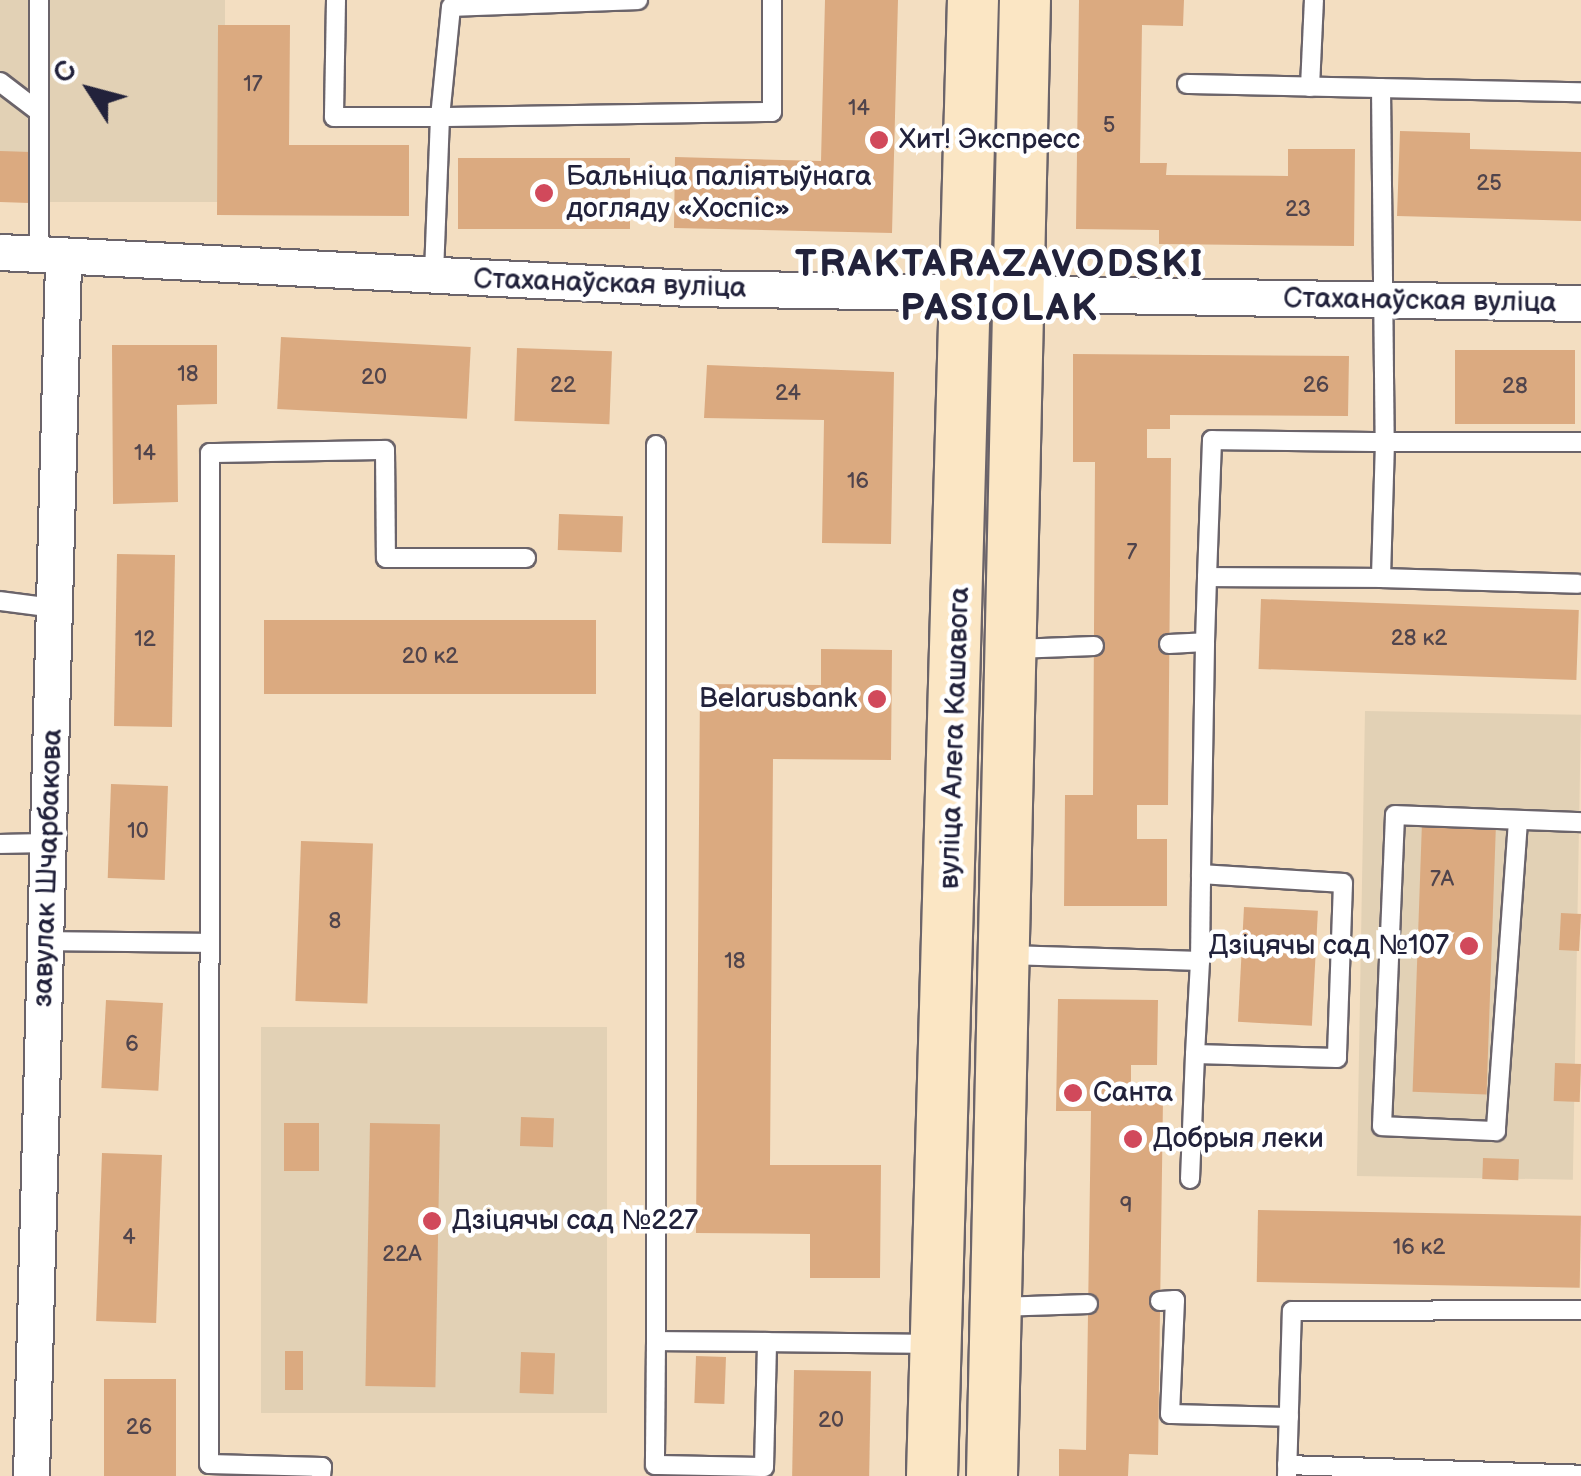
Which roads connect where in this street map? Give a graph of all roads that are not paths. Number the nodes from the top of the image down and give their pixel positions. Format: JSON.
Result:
{"nodes":[{"id":1,"x":40,"y":0,"type":"edge"},
{"id":2,"x":336,"y":0,"type":"edge"},
{"id":3,"x":638,"y":0,"type":"edge"},
{"id":4,"x":772,"y":0,"type":"edge"},
{"id":5,"x":973,"y":0,"type":"edge"},
{"id":6,"x":1025,"y":0,"type":"edge"},
{"id":7,"x":1314,"y":0,"type":"edge"},
{"id":8,"x":0,"y":82,"type":"edge"},
{"id":9,"x":1187,"y":84,"type":"dead end"},
{"id":10,"x":1310,"y":87,"type":"junction"},
{"id":11,"x":1381,"y":88,"type":"junction"},
{"id":12,"x":1581,"y":92,"type":"edge"},
{"id":13,"x":38,"y":111,"type":"junction"},
{"id":14,"x":440,"y":117,"type":"junction"},
{"id":15,"x":0,"y":252,"type":"edge"},
{"id":16,"x":51,"y":259,"type":"junction"},
{"id":17,"x":434,"y":276,"type":"junction"},
{"id":18,"x":968,"y":294,"type":"junction"},
{"id":19,"x":1022,"y":294,"type":"junction"},
{"id":20,"x":1380,"y":300,"type":"junction"},
{"id":21,"x":1581,"y":303,"type":"edge"},
{"id":22,"x":1385,"y":442,"type":"junction"},
{"id":23,"x":1581,"y":442,"type":"edge"},
{"id":24,"x":656,"y":445,"type":"dead end"},
{"id":25,"x":526,"y":558,"type":"dead end"},
{"id":26,"x":1207,"y":577,"type":"junction"},
{"id":27,"x":1381,"y":578,"type":"junction"},
{"id":28,"x":1578,"y":584,"type":"dead end"},
{"id":29,"x":0,"y":600,"type":"edge"},
{"id":30,"x":54,"y":608,"type":"junction"},
{"id":31,"x":1206,"y":642,"type":"junction"},
{"id":32,"x":1169,"y":644,"type":"dead end"},
{"id":33,"x":1094,"y":646,"type":"dead end"},
{"id":34,"x":1014,"y":650,"type":"junction"},
{"id":35,"x":1518,"y":821,"type":"junction"},
{"id":36,"x":1581,"y":822,"type":"edge"},
{"id":37,"x":49,"y":843,"type":"junction"},
{"id":38,"x":0,"y":844,"type":"edge"},
{"id":39,"x":1202,"y":874,"type":"junction"},
{"id":40,"x":46,"y":941,"type":"junction"},
{"id":41,"x":209,"y":944,"type":"junction"},
{"id":42,"x":1009,"y":956,"type":"junction"},
{"id":43,"x":1200,"y":960,"type":"junction"},
{"id":44,"x":1195,"y":1054,"type":"junction"},
{"id":45,"x":1190,"y":1179,"type":"dead end"},
{"id":46,"x":1160,"y":1301,"type":"dead end"},
{"id":47,"x":1088,"y":1304,"type":"dead end"},
{"id":48,"x":994,"y":1308,"type":"junction"},
{"id":49,"x":1581,"y":1310,"type":"edge"},
{"id":50,"x":656,"y":1342,"type":"junction"},
{"id":51,"x":767,"y":1342,"type":"junction"},
{"id":52,"x":931,"y":1344,"type":"junction"},
{"id":53,"x":1289,"y":1417,"type":"junction"},
{"id":54,"x":1287,"y":1471,"type":"edge"},
{"id":55,"x":1581,"y":1475,"type":"edge"},
{"id":56,"x":31,"y":1476,"type":"edge"},
{"id":57,"x":322,"y":1476,"type":"edge"},
{"id":58,"x":932,"y":1476,"type":"edge"},
{"id":59,"x":992,"y":1476,"type":"edge"}],
"edges":[{"from":1,"to":13,"type":"lane"},
{"from":2,"to":14,"type":"lane"},
{"from":3,"to":14,"type":"lane"},
{"from":4,"to":14,"type":"lane"},
{"from":5,"to":18,"type":"main road","name":"вуліца Алега Кашавога"},
{"from":6,"to":19,"type":"main road","name":"вуліца Алега Кашавога"},
{"from":7,"to":10,"type":"lane"},
{"from":8,"to":13,"type":"lane"},
{"from":9,"to":10,"type":"lane"},
{"from":10,"to":11,"type":"lane"},
{"from":11,"to":12,"type":"lane"},
{"from":11,"to":20,"type":"lane"},
{"from":13,"to":16,"type":"lane"},
{"from":14,"to":17,"type":"lane"},
{"from":15,"to":16,"type":"street","name":"Стаханаўская вуліца"},
{"from":16,"to":17,"type":"street","name":"Стаханаўская вуліца"},
{"from":16,"to":30,"type":"street","name":"завулак Шчарбакова"},
{"from":17,"to":18,"type":"street","name":"Стаханаўская вуліца"},
{"from":18,"to":19,"type":"street","name":"Стаханаўская вуліца"},
{"from":18,"to":52,"type":"main road","name":"вуліца Алега Кашавога"},
{"from":19,"to":20,"type":"street","name":"Стаханаўская вуліца"},
{"from":19,"to":34,"type":"main road","name":"вуліца Алега Кашавога"},
{"from":20,"to":21,"type":"street","name":"Стаханаўская вуліца"},
{"from":20,"to":22,"type":"lane"},
{"from":22,"to":23,"type":"lane"},
{"from":22,"to":26,"type":"lane"},
{"from":22,"to":27,"type":"lane"},
{"from":24,"to":50,"type":"lane"},
{"from":25,"to":41,"type":"lane"},
{"from":26,"to":27,"type":"lane"},
{"from":26,"to":31,"type":"lane"},
{"from":27,"to":28,"type":"lane"},
{"from":29,"to":30,"type":"lane"},
{"from":30,"to":37,"type":"street","name":"завулак Шчарбакова"},
{"from":31,"to":32,"type":"lane"},
{"from":31,"to":39,"type":"lane"},
{"from":33,"to":34,"type":"lane"},
{"from":34,"to":42,"type":"main road","name":"вуліца Алега Кашавога"},
{"from":35,"to":35,"type":"lane"},
{"from":35,"to":36,"type":"lane"},
{"from":37,"to":38,"type":"lane"},
{"from":37,"to":40,"type":"street","name":"завулак Шчарбакова"},
{"from":39,"to":43,"type":"lane"},
{"from":39,"to":44,"type":"lane"},
{"from":40,"to":41,"type":"lane"},
{"from":40,"to":56,"type":"street","name":"завулак Шчарбакова"},
{"from":41,"to":57,"type":"lane"},
{"from":42,"to":43,"type":"lane"},
{"from":42,"to":48,"type":"main road","name":"вуліца Алега Кашавога"},
{"from":43,"to":44,"type":"lane"},
{"from":44,"to":45,"type":"lane"},
{"from":46,"to":53,"type":"lane"},
{"from":47,"to":48,"type":"lane"},
{"from":48,"to":59,"type":"main road","name":"вуліца Алега Кашавога"},
{"from":49,"to":53,"type":"lane"},
{"from":50,"to":51,"type":"lane"},
{"from":50,"to":51,"type":"lane"},
{"from":51,"to":52,"type":"lane"},
{"from":52,"to":58,"type":"main road","name":"вуліца Алега Кашавога"},
{"from":53,"to":54,"type":"lane"},
{"from":54,"to":55,"type":"lane"}]}
